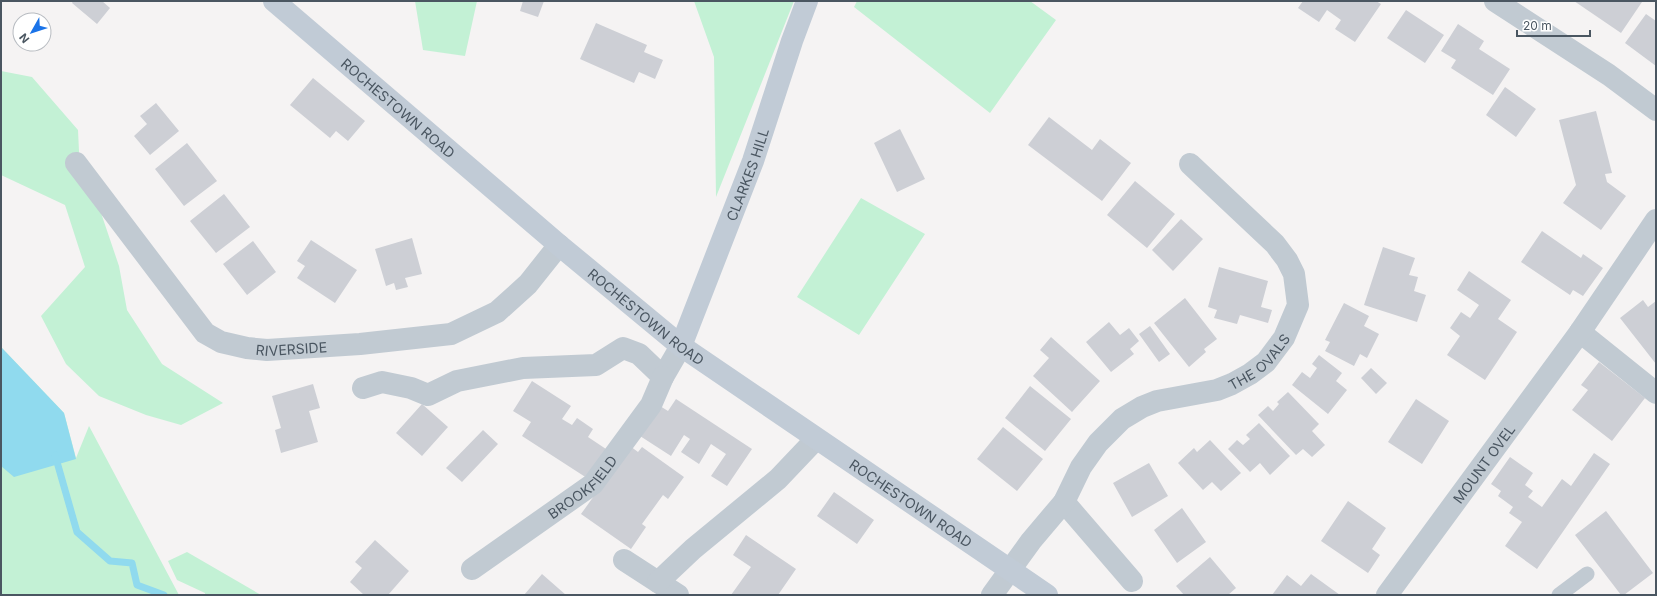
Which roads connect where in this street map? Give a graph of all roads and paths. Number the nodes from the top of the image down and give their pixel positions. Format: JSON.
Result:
{"nodes":[{"id":1,"x":274,"y":1,"type":"edge"},
{"id":2,"x":807,"y":1,"type":"edge"},
{"id":3,"x":1495,"y":1,"type":"edge"},
{"id":4,"x":1656,"y":110,"type":"edge"},
{"id":5,"x":76,"y":163,"type":"dead end"},
{"id":6,"x":1190,"y":164,"type":"dead end"},
{"id":7,"x":1656,"y":220,"type":"edge"},
{"id":8,"x":559,"y":245,"type":"junction"},
{"id":9,"x":1580,"y":332,"type":"junction"},
{"id":10,"x":681,"y":346,"type":"junction"},
{"id":11,"x":663,"y":377,"type":"junction"},
{"id":12,"x":363,"y":388,"type":"dead end"},
{"id":13,"x":1656,"y":394,"type":"edge"},
{"id":14,"x":816,"y":439,"type":"junction"},
{"id":15,"x":1064,"y":502,"type":"junction"},
{"id":16,"x":624,"y":560,"type":"dead end"},
{"id":17,"x":472,"y":569,"type":"dead end"},
{"id":18,"x":1011,"y":569,"type":"junction"},
{"id":19,"x":1587,"y":574,"type":"dead end"},
{"id":20,"x":1132,"y":581,"type":"dead end"},
{"id":21,"x":658,"y":582,"type":"junction"},
{"id":22,"x":678,"y":595,"type":"edge"},
{"id":23,"x":992,"y":595,"type":"edge"},
{"id":24,"x":1047,"y":595,"type":"edge"},
{"id":25,"x":1387,"y":595,"type":"edge"},
{"id":26,"x":1559,"y":595,"type":"edge"}],
"edges":[{"from":1,"to":8,"type":"main road","name":"ROCHESTOWN ROAD"},
{"from":2,"to":10,"type":"main road","name":"CLARKES HILL"},
{"from":3,"to":4,"type":"street"},
{"from":5,"to":8,"type":"street","name":"RIVERSIDE"},
{"from":6,"to":15,"type":"street","name":"THE OVALS"},
{"from":7,"to":9,"type":"street","name":"MOUNT OVEL"},
{"from":8,"to":10,"type":"main road","name":"ROCHESTOWN ROAD"},
{"from":9,"to":13,"type":"street"},
{"from":9,"to":25,"type":"street","name":"MOUNT OVEL"},
{"from":10,"to":11,"type":"street","name":"BROOKFIELD"},
{"from":10,"to":14,"type":"main road","name":"ROCHESTOWN ROAD"},
{"from":11,"to":12,"type":"street"},
{"from":11,"to":17,"type":"street","name":"BROOKFIELD"},
{"from":14,"to":18,"type":"main road","name":"ROCHESTOWN ROAD"},
{"from":14,"to":21,"type":"street"},
{"from":15,"to":18,"type":"street","name":"THE OVALS"},
{"from":15,"to":20,"type":"street"},
{"from":16,"to":21,"type":"street"},
{"from":18,"to":23,"type":"street","name":"THE OVALS"},
{"from":18,"to":24,"type":"main road","name":"ROCHESTOWN ROAD"},
{"from":19,"to":26,"type":"lane"},
{"from":21,"to":22,"type":"street"}]}
